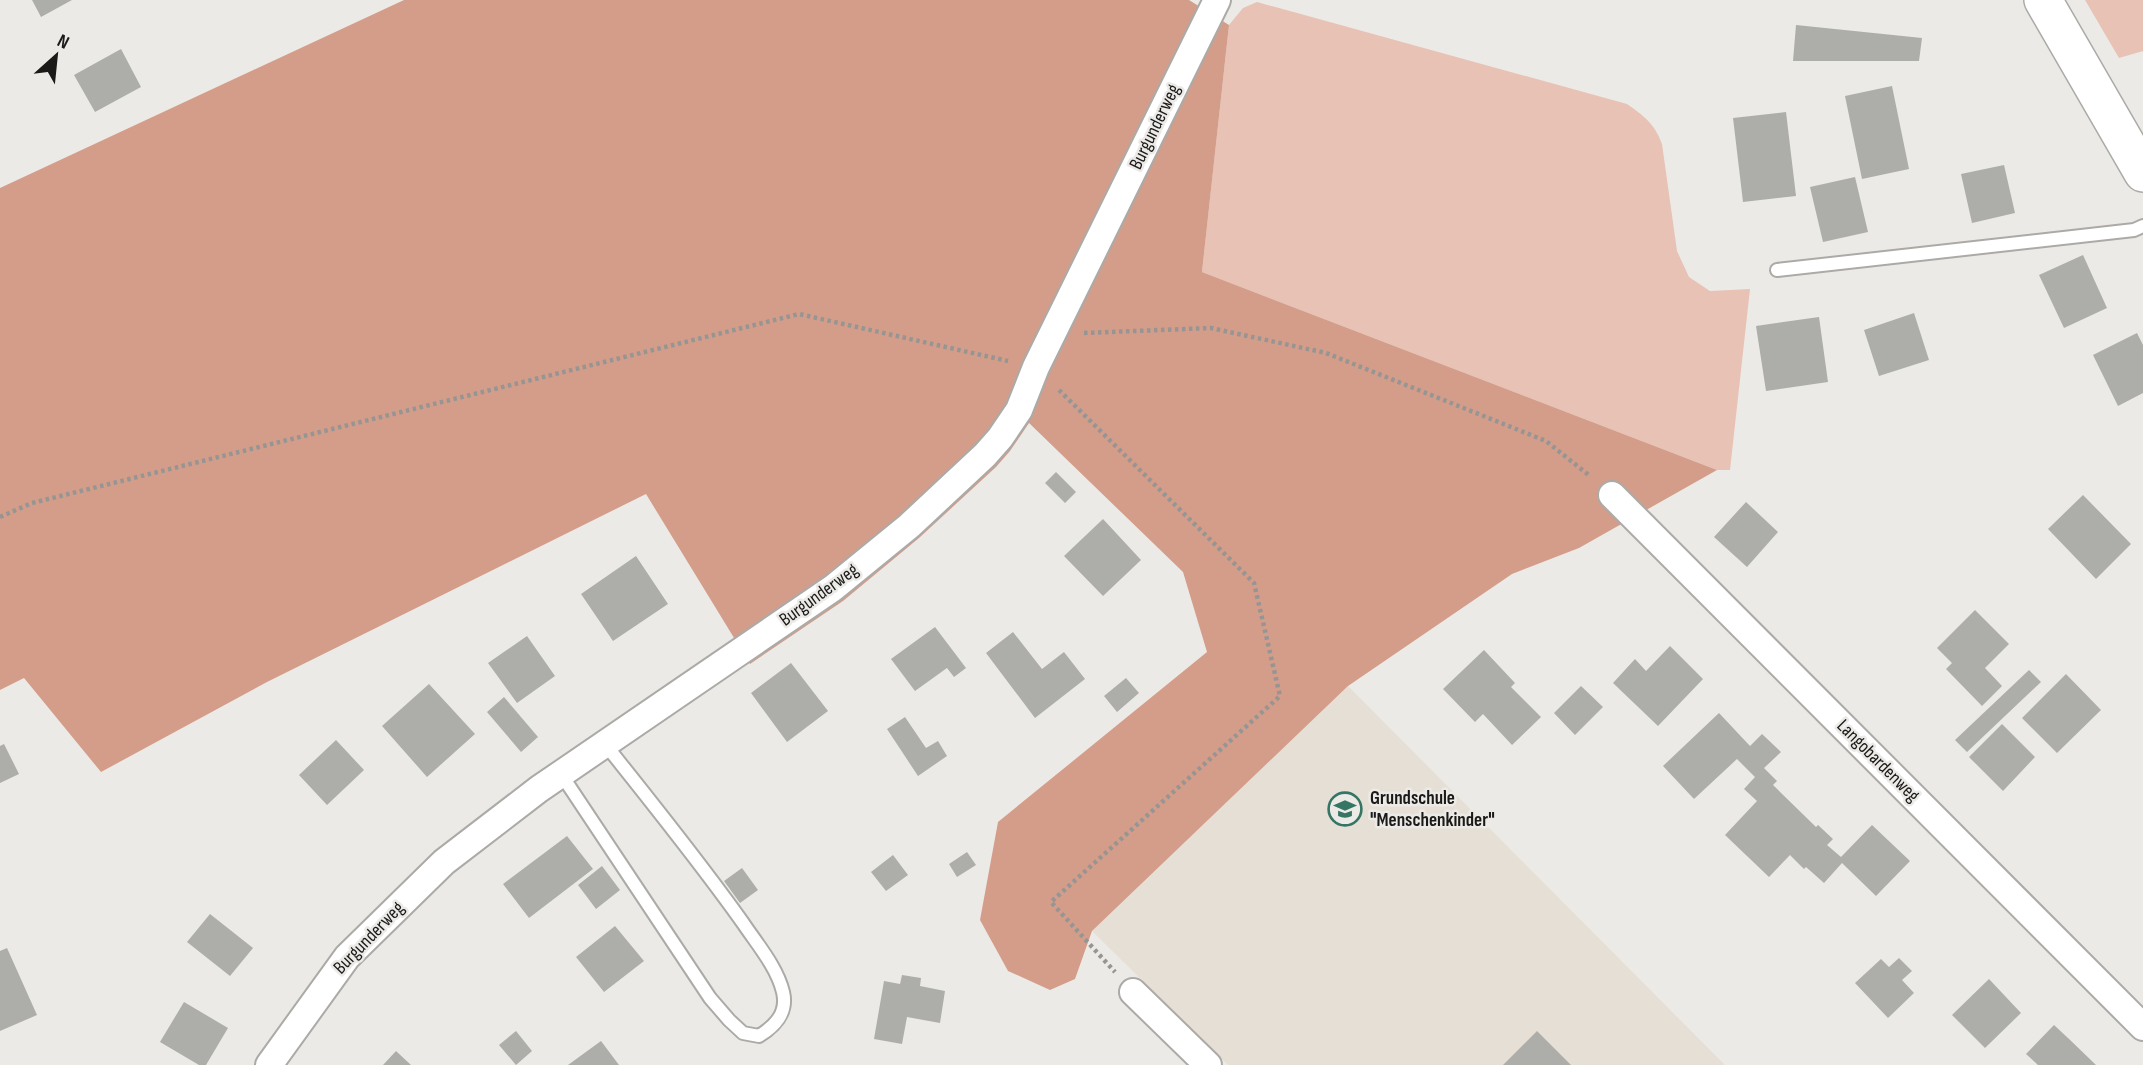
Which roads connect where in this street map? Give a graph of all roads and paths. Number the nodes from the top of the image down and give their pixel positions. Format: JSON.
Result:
{"nodes":[{"id":1,"x":1217,"y":0,"type":"edge"},
{"id":2,"x":2043,"y":0,"type":"edge"},
{"id":3,"x":2143,"y":173,"type":"edge"},
{"id":4,"x":2143,"y":226,"type":"edge"},
{"id":5,"x":1777,"y":270,"type":"dead end"},
{"id":6,"x":1052,"y":335,"type":"junction"},
{"id":7,"x":1036,"y":367,"type":"junction"},
{"id":8,"x":1612,"y":495,"type":"joint"},
{"id":9,"x":0,"y":517,"type":"edge"},
{"id":10,"x":605,"y":744,"type":"junction"},
{"id":11,"x":561,"y":774,"type":"junction"},
{"id":12,"x":1133,"y":992,"type":"joint"},
{"id":13,"x":2143,"y":1027,"type":"edge"},
{"id":14,"x":269,"y":1065,"type":"edge"},
{"id":15,"x":1208,"y":1065,"type":"edge"}],
"edges":[{"from":1,"to":6,"type":"street","name":"Burgunderweg"},
{"from":2,"to":3,"type":"main road"},
{"from":4,"to":5,"type":"lane"},
{"from":6,"to":7,"type":"street","name":"Burgunderweg"},
{"from":6,"to":8,"type":"path"},
{"from":7,"to":9,"type":"path"},
{"from":7,"to":10,"type":"street","name":"Burgunderweg"},
{"from":7,"to":12,"type":"path"},
{"from":8,"to":13,"type":"street","name":"Langobardenweg"},
{"from":10,"to":11,"type":"street","name":"Burgunderweg"},
{"from":10,"to":11,"type":"lane"},
{"from":11,"to":14,"type":"street","name":"Burgunderweg"},
{"from":12,"to":15,"type":"street"}]}
